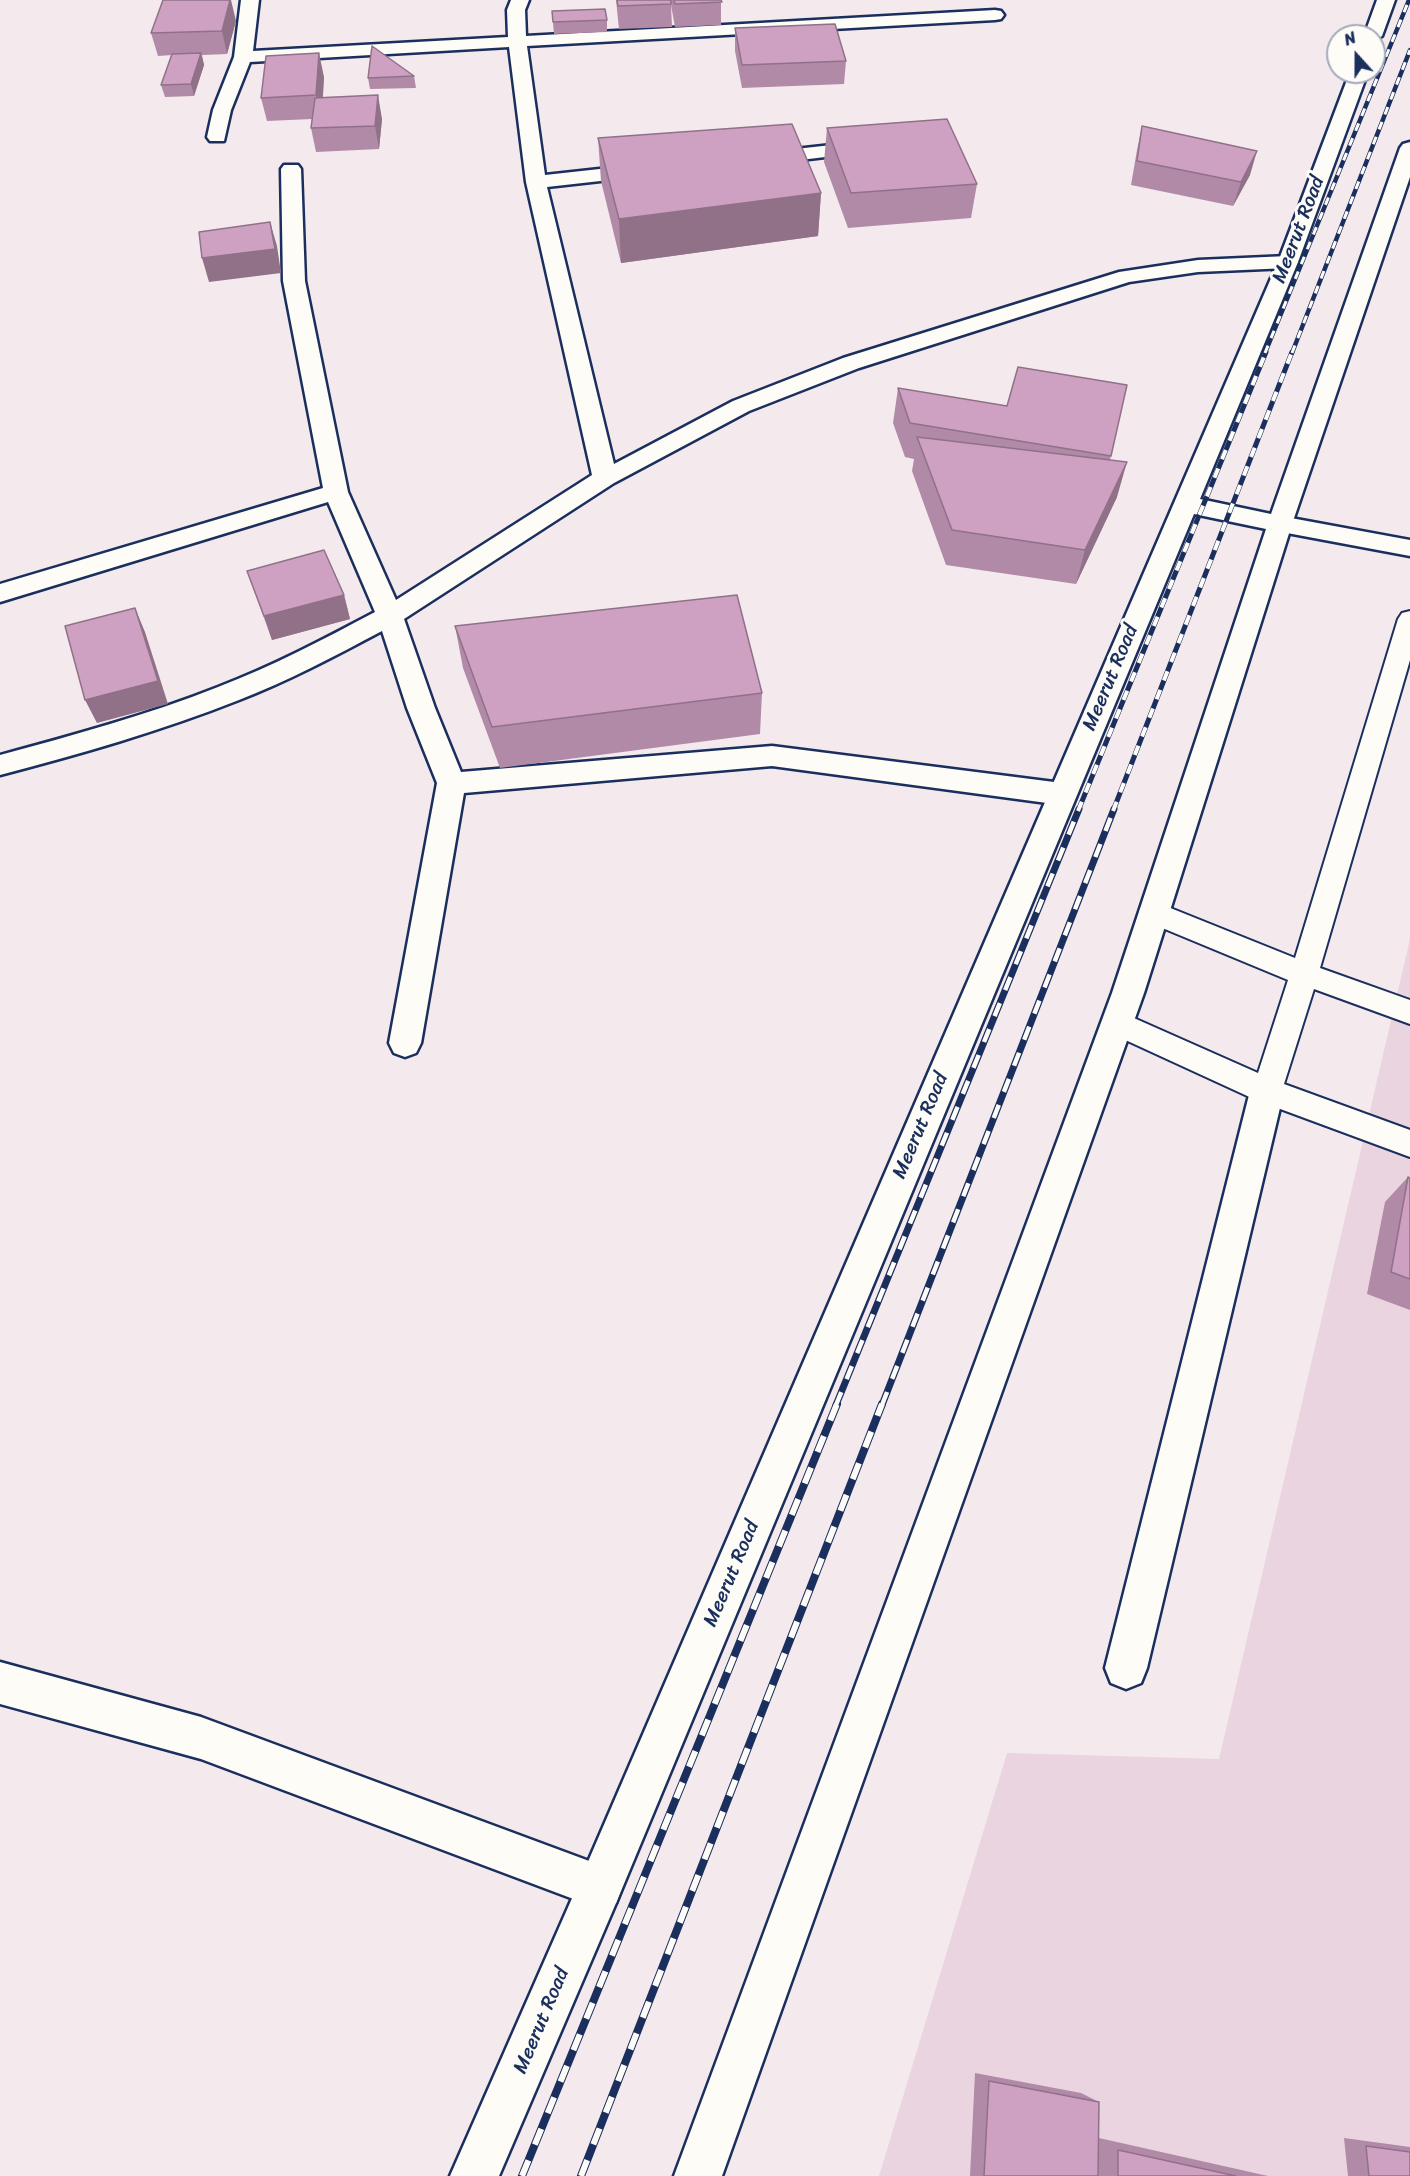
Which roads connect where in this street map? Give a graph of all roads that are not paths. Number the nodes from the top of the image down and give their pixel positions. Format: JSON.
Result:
{"nodes":[{"id":1,"x":250,"y":0,"type":"edge"},
{"id":2,"x":520,"y":0,"type":"edge"},
{"id":3,"x":1386,"y":0,"type":"edge"},
{"id":4,"x":996,"y":15,"type":"dead end"},
{"id":5,"x":1377,"y":24,"type":"edge"},
{"id":6,"x":517,"y":40,"type":"junction"},
{"id":7,"x":243,"y":57,"type":"junction"},
{"id":8,"x":1355,"y":84,"type":"edge"},
{"id":9,"x":217,"y":137,"type":"dead end"},
{"id":10,"x":882,"y":146,"type":"edge"},
{"id":11,"x":1410,"y":148,"type":"edge"},
{"id":12,"x":739,"y":161,"type":"edge"},
{"id":13,"x":667,"y":168,"type":"edge"},
{"id":14,"x":291,"y":169,"type":"dead end"},
{"id":15,"x":536,"y":182,"type":"junction"},
{"id":16,"x":1288,"y":262,"type":"junction"},
{"id":17,"x":605,"y":478,"type":"junction"},
{"id":18,"x":336,"y":492,"type":"junction"},
{"id":19,"x":1185,"y":504,"type":"junction"},
{"id":20,"x":1280,"y":524,"type":"junction"},
{"id":21,"x":1410,"y":548,"type":"edge"},
{"id":22,"x":0,"y":593,"type":"edge"},
{"id":23,"x":390,"y":616,"type":"junction"},
{"id":24,"x":1410,"y":619,"type":"edge"},
{"id":25,"x":0,"y":765,"type":"edge"},
{"id":26,"x":452,"y":783,"type":"junction"},
{"id":27,"x":1062,"y":794,"type":"junction"},
{"id":28,"x":1153,"y":912,"type":"junction"},
{"id":29,"x":1304,"y":974,"type":"junction"},
{"id":30,"x":1410,"y":1012,"type":"edge"},
{"id":31,"x":1118,"y":1023,"type":"junction"},
{"id":32,"x":405,"y":1042,"type":"dead end"},
{"id":33,"x":1267,"y":1091,"type":"junction"},
{"id":34,"x":1410,"y":1144,"type":"edge"},
{"id":35,"x":1126,"y":1668,"type":"dead end"},
{"id":36,"x":0,"y":1683,"type":"edge"},
{"id":37,"x":600,"y":1887,"type":"junction"},
{"id":38,"x":474,"y":2176,"type":"edge"},
{"id":39,"x":698,"y":2176,"type":"edge"}],
"edges":[{"from":1,"to":7,"type":"street"},
{"from":2,"to":6,"type":"street"},
{"from":3,"to":5,"type":"street"},
{"from":4,"to":6,"type":"street"},
{"from":6,"to":7,"type":"street"},
{"from":6,"to":15,"type":"street"},
{"from":7,"to":9,"type":"street"},
{"from":8,"to":16,"type":"street","name":"Meerut Road"},
{"from":10,"to":12,"type":"street"},
{"from":11,"to":20,"type":"street"},
{"from":13,"to":15,"type":"street"},
{"from":14,"to":18,"type":"street"},
{"from":15,"to":17,"type":"street"},
{"from":16,"to":17,"type":"street"},
{"from":16,"to":19,"type":"street","name":"Meerut Road"},
{"from":17,"to":23,"type":"street"},
{"from":18,"to":22,"type":"street"},
{"from":18,"to":23,"type":"street"},
{"from":19,"to":20,"type":"street"},
{"from":19,"to":27,"type":"street","name":"Meerut Road"},
{"from":20,"to":21,"type":"street"},
{"from":20,"to":28,"type":"street"},
{"from":23,"to":25,"type":"street"},
{"from":23,"to":26,"type":"street"},
{"from":24,"to":29,"type":"lane"},
{"from":26,"to":27,"type":"street"},
{"from":26,"to":32,"type":"street"},
{"from":27,"to":37,"type":"street","name":"Meerut Road"},
{"from":28,"to":29,"type":"lane"},
{"from":28,"to":31,"type":"street"},
{"from":29,"to":30,"type":"lane"},
{"from":29,"to":33,"type":"lane"},
{"from":31,"to":33,"type":"lane"},
{"from":31,"to":39,"type":"street"},
{"from":33,"to":34,"type":"lane"},
{"from":33,"to":35,"type":"street"},
{"from":36,"to":37,"type":"street"},
{"from":37,"to":38,"type":"street","name":"Meerut Road"}]}
